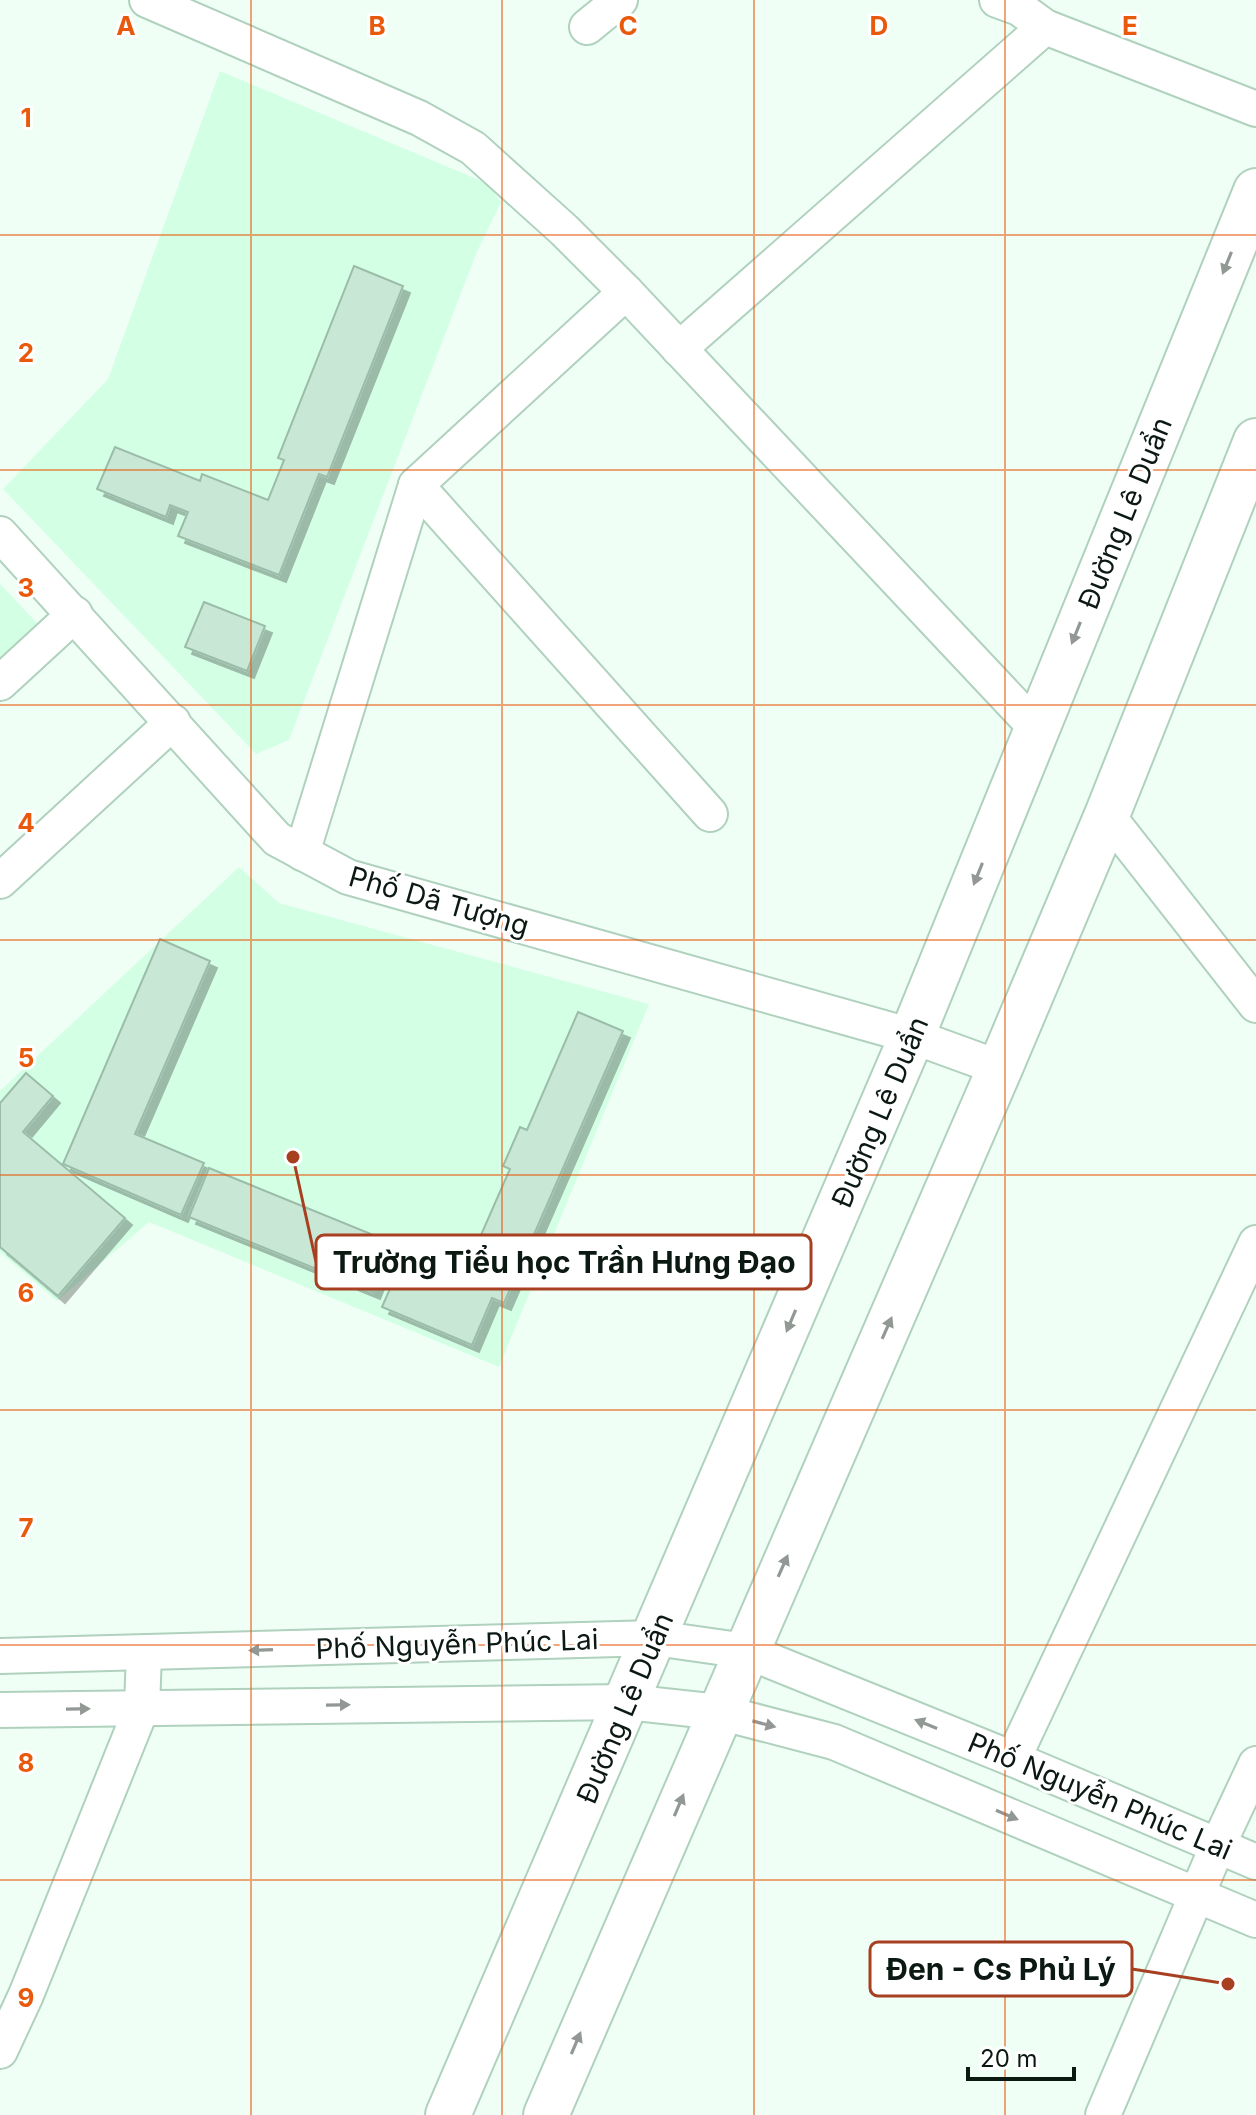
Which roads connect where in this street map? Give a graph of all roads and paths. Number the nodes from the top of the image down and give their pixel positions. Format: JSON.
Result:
{"nodes":[{"id":1,"x":147,"y":0,"type":"edge"},
{"id":2,"x":620,"y":0,"type":"edge"},
{"id":3,"x":1020,"y":9,"type":"edge"},
{"id":4,"x":587,"y":27,"type":"dead end"},
{"id":5,"x":1256,"y":109,"type":"edge"},
{"id":6,"x":1256,"y":191,"type":"edge"},
{"id":7,"x":626,"y":292,"type":"junction"},
{"id":8,"x":679,"y":349,"type":"junction"},
{"id":9,"x":1256,"y":441,"type":"edge"},
{"id":10,"x":416,"y":485,"type":"junction"},
{"id":11,"x":0,"y":534,"type":"edge"},
{"id":12,"x":75,"y":614,"type":"junction"},
{"id":13,"x":0,"y":683,"type":"edge"},
{"id":14,"x":173,"y":722,"type":"junction"},
{"id":15,"x":1037,"y":729,"type":"junction"},
{"id":16,"x":710,"y":814,"type":"dead end"},
{"id":17,"x":1107,"y":815,"type":"junction"},
{"id":18,"x":302,"y":853,"type":"junction"},
{"id":19,"x":0,"y":881,"type":"edge"},
{"id":20,"x":1256,"y":1005,"type":"edge"},
{"id":21,"x":912,"y":1036,"type":"junction"},
{"id":22,"x":1000,"y":1068,"type":"junction"},
{"id":23,"x":1256,"y":1243,"type":"edge"},
{"id":24,"x":655,"y":1638,"type":"junction"},
{"id":25,"x":746,"y":1651,"type":"junction"},
{"id":26,"x":144,"y":1653,"type":"junction"},
{"id":27,"x":0,"y":1656,"type":"edge"},
{"id":28,"x":627,"y":1702,"type":"junction"},
{"id":29,"x":142,"y":1707,"type":"junction"},
{"id":30,"x":0,"y":1710,"type":"edge"},
{"id":31,"x":719,"y":1712,"type":"junction"},
{"id":32,"x":1013,"y":1759,"type":"junction"},
{"id":33,"x":1256,"y":1764,"type":"edge"},
{"id":34,"x":1218,"y":1845,"type":"junction"},
{"id":35,"x":1256,"y":1862,"type":"edge"},
{"id":36,"x":1197,"y":1894,"type":"junction"},
{"id":37,"x":1256,"y":1920,"type":"edge"},
{"id":38,"x":13,"y":1995,"type":"edge"},
{"id":39,"x":0,"y":2051,"type":"edge"},
{"id":40,"x":448,"y":2115,"type":"edge"},
{"id":41,"x":546,"y":2115,"type":"edge"},
{"id":42,"x":1103,"y":2115,"type":"edge"}],
"edges":[{"from":1,"to":7,"type":"street"},
{"from":2,"to":4,"type":"street"},
{"from":3,"to":5,"type":"street"},
{"from":3,"to":8,"type":"street"},
{"from":6,"to":15,"type":"main road","name":"Đường Lê Duẩn","one_way":true},
{"from":7,"to":8,"type":"street"},
{"from":7,"to":10,"type":"street"},
{"from":8,"to":15,"type":"street"},
{"from":9,"to":17,"type":"main road"},
{"from":10,"to":16,"type":"street"},
{"from":10,"to":18,"type":"street"},
{"from":11,"to":12,"type":"street","name":"Phố Dã Tượng"},
{"from":12,"to":13,"type":"street"},
{"from":12,"to":14,"type":"street","name":"Phố Dã Tượng"},
{"from":14,"to":18,"type":"street","name":"Phố Dã Tượng"},
{"from":14,"to":19,"type":"street"},
{"from":15,"to":21,"type":"main road","name":"Đường Lê Duẩn","one_way":true},
{"from":17,"to":20,"type":"street"},
{"from":17,"to":22,"type":"main road"},
{"from":18,"to":21,"type":"street","name":"Phố Dã Tượng"},
{"from":21,"to":22,"type":"street","name":"Phố Dã Tượng"},
{"from":21,"to":24,"type":"main road","name":"Đường Lê Duẩn","one_way":true},
{"from":25,"to":22,"type":"main road","one_way":true},
{"from":23,"to":32,"type":"street"},
{"from":24,"to":25,"type":"street","name":"Phố Nguyễn Phúc Lai"},
{"from":24,"to":26,"type":"street","name":"Phố Nguyễn Phúc Lai","one_way":true},
{"from":24,"to":28,"type":"main road","name":"Đường Lê Duẩn"},
{"from":25,"to":31,"type":"main road"},
{"from":32,"to":25,"type":"street","name":"Phố Nguyễn Phúc Lai","one_way":true},
{"from":26,"to":27,"type":"street","name":"Phố Nguyễn Phúc Lai"},
{"from":26,"to":29,"type":"street"},
{"from":29,"to":28,"type":"street","name":"Phố Nguyễn Phúc Lai","one_way":true},
{"from":28,"to":31,"type":"street","name":"Phố Nguyễn Phúc Lai"},
{"from":28,"to":40,"type":"main road","name":"Đường Lê Duẩn"},
{"from":30,"to":29,"type":"street","name":"Phố Nguyễn Phúc Lai","one_way":true},
{"from":29,"to":38,"type":"street"},
{"from":31,"to":36,"type":"street","name":"Phố Nguyễn Phúc Lai","one_way":true},
{"from":41,"to":31,"type":"main road","one_way":true},
{"from":32,"to":34,"type":"street","name":"Phố Nguyễn Phúc Lai"},
{"from":33,"to":34,"type":"street"},
{"from":34,"to":35,"type":"street","name":"Phố Nguyễn Phúc Lai"},
{"from":34,"to":36,"type":"street"},
{"from":36,"to":37,"type":"street","name":"Phố Nguyễn Phúc Lai"},
{"from":36,"to":42,"type":"street"},
{"from":38,"to":39,"type":"street"}]}
